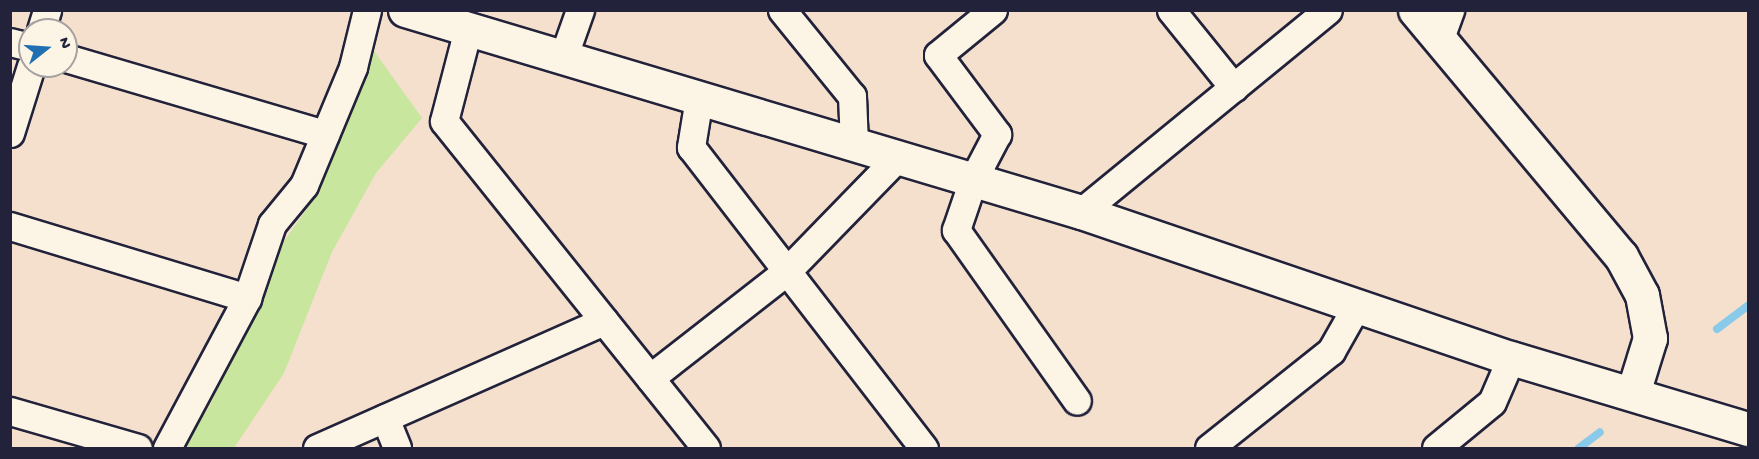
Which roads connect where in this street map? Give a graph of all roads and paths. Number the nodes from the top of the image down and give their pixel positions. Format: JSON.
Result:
{"nodes":[{"id":1,"x":368,"y":10,"type":"edge"},
{"id":2,"x":405,"y":10,"type":"edge"},
{"id":3,"x":580,"y":10,"type":"edge"},
{"id":4,"x":782,"y":10,"type":"edge"},
{"id":5,"x":993,"y":10,"type":"edge"},
{"id":6,"x":1171,"y":10,"type":"edge"},
{"id":7,"x":1328,"y":10,"type":"edge"},
{"id":8,"x":1415,"y":10,"type":"edge"},
{"id":9,"x":1445,"y":24,"type":"edge"},
{"id":10,"x":468,"y":29,"type":"junction"},
{"id":11,"x":563,"y":58,"type":"junction"},
{"id":12,"x":78,"y":62,"type":"edge"},
{"id":13,"x":27,"y":78,"type":"edge"},
{"id":14,"x":1234,"y":88,"type":"junction"},
{"id":15,"x":699,"y":98,"type":"junction"},
{"id":16,"x":10,"y":133,"type":"edge"},
{"id":17,"x":325,"y":134,"type":"junction"},
{"id":18,"x":854,"y":144,"type":"junction"},
{"id":19,"x":898,"y":158,"type":"junction"},
{"id":20,"x":973,"y":180,"type":"junction"},
{"id":21,"x":1081,"y":212,"type":"junction"},
{"id":22,"x":10,"y":226,"type":"edge"},
{"id":23,"x":788,"y":271,"type":"junction"},
{"id":24,"x":247,"y":298,"type":"junction"},
{"id":25,"x":1357,"y":305,"type":"junction"},
{"id":26,"x":604,"y":321,"type":"junction"},
{"id":27,"x":1511,"y":358,"type":"junction"},
{"id":28,"x":650,"y":378,"type":"junction"},
{"id":29,"x":1633,"y":393,"type":"junction"},
{"id":30,"x":1077,"y":401,"type":"dead end"},
{"id":31,"x":10,"y":411,"type":"edge"},
{"id":32,"x":385,"y":418,"type":"junction"},
{"id":33,"x":1749,"y":429,"type":"edge"},
{"id":34,"x":138,"y":448,"type":"edge"},
{"id":35,"x":167,"y":448,"type":"edge"},
{"id":36,"x":317,"y":448,"type":"edge"},
{"id":37,"x":397,"y":448,"type":"edge"},
{"id":38,"x":706,"y":448,"type":"edge"},
{"id":39,"x":924,"y":448,"type":"edge"},
{"id":40,"x":1209,"y":448,"type":"edge"},
{"id":41,"x":1436,"y":448,"type":"edge"}],
"edges":[{"from":1,"to":17,"type":"street"},
{"from":2,"to":10,"type":"street"},
{"from":3,"to":11,"type":"street"},
{"from":4,"to":18,"type":"street"},
{"from":5,"to":20,"type":"street"},
{"from":6,"to":14,"type":"street"},
{"from":7,"to":14,"type":"street"},
{"from":8,"to":9,"type":"street"},
{"from":9,"to":29,"type":"street"},
{"from":10,"to":11,"type":"street"},
{"from":10,"to":26,"type":"street"},
{"from":11,"to":15,"type":"street"},
{"from":12,"to":17,"type":"street"},
{"from":13,"to":16,"type":"street"},
{"from":14,"to":21,"type":"street"},
{"from":15,"to":18,"type":"street"},
{"from":15,"to":23,"type":"street"},
{"from":17,"to":24,"type":"street"},
{"from":18,"to":19,"type":"street"},
{"from":19,"to":20,"type":"street"},
{"from":19,"to":23,"type":"street"},
{"from":20,"to":21,"type":"street"},
{"from":20,"to":30,"type":"street"},
{"from":21,"to":25,"type":"street"},
{"from":22,"to":24,"type":"street"},
{"from":23,"to":28,"type":"street"},
{"from":23,"to":39,"type":"street"},
{"from":24,"to":35,"type":"street"},
{"from":25,"to":27,"type":"street"},
{"from":25,"to":40,"type":"street"},
{"from":26,"to":28,"type":"street"},
{"from":26,"to":32,"type":"street"},
{"from":27,"to":29,"type":"street"},
{"from":27,"to":41,"type":"street"},
{"from":28,"to":38,"type":"street"},
{"from":29,"to":33,"type":"street"},
{"from":31,"to":34,"type":"street"},
{"from":32,"to":36,"type":"street"},
{"from":32,"to":37,"type":"street"}]}
